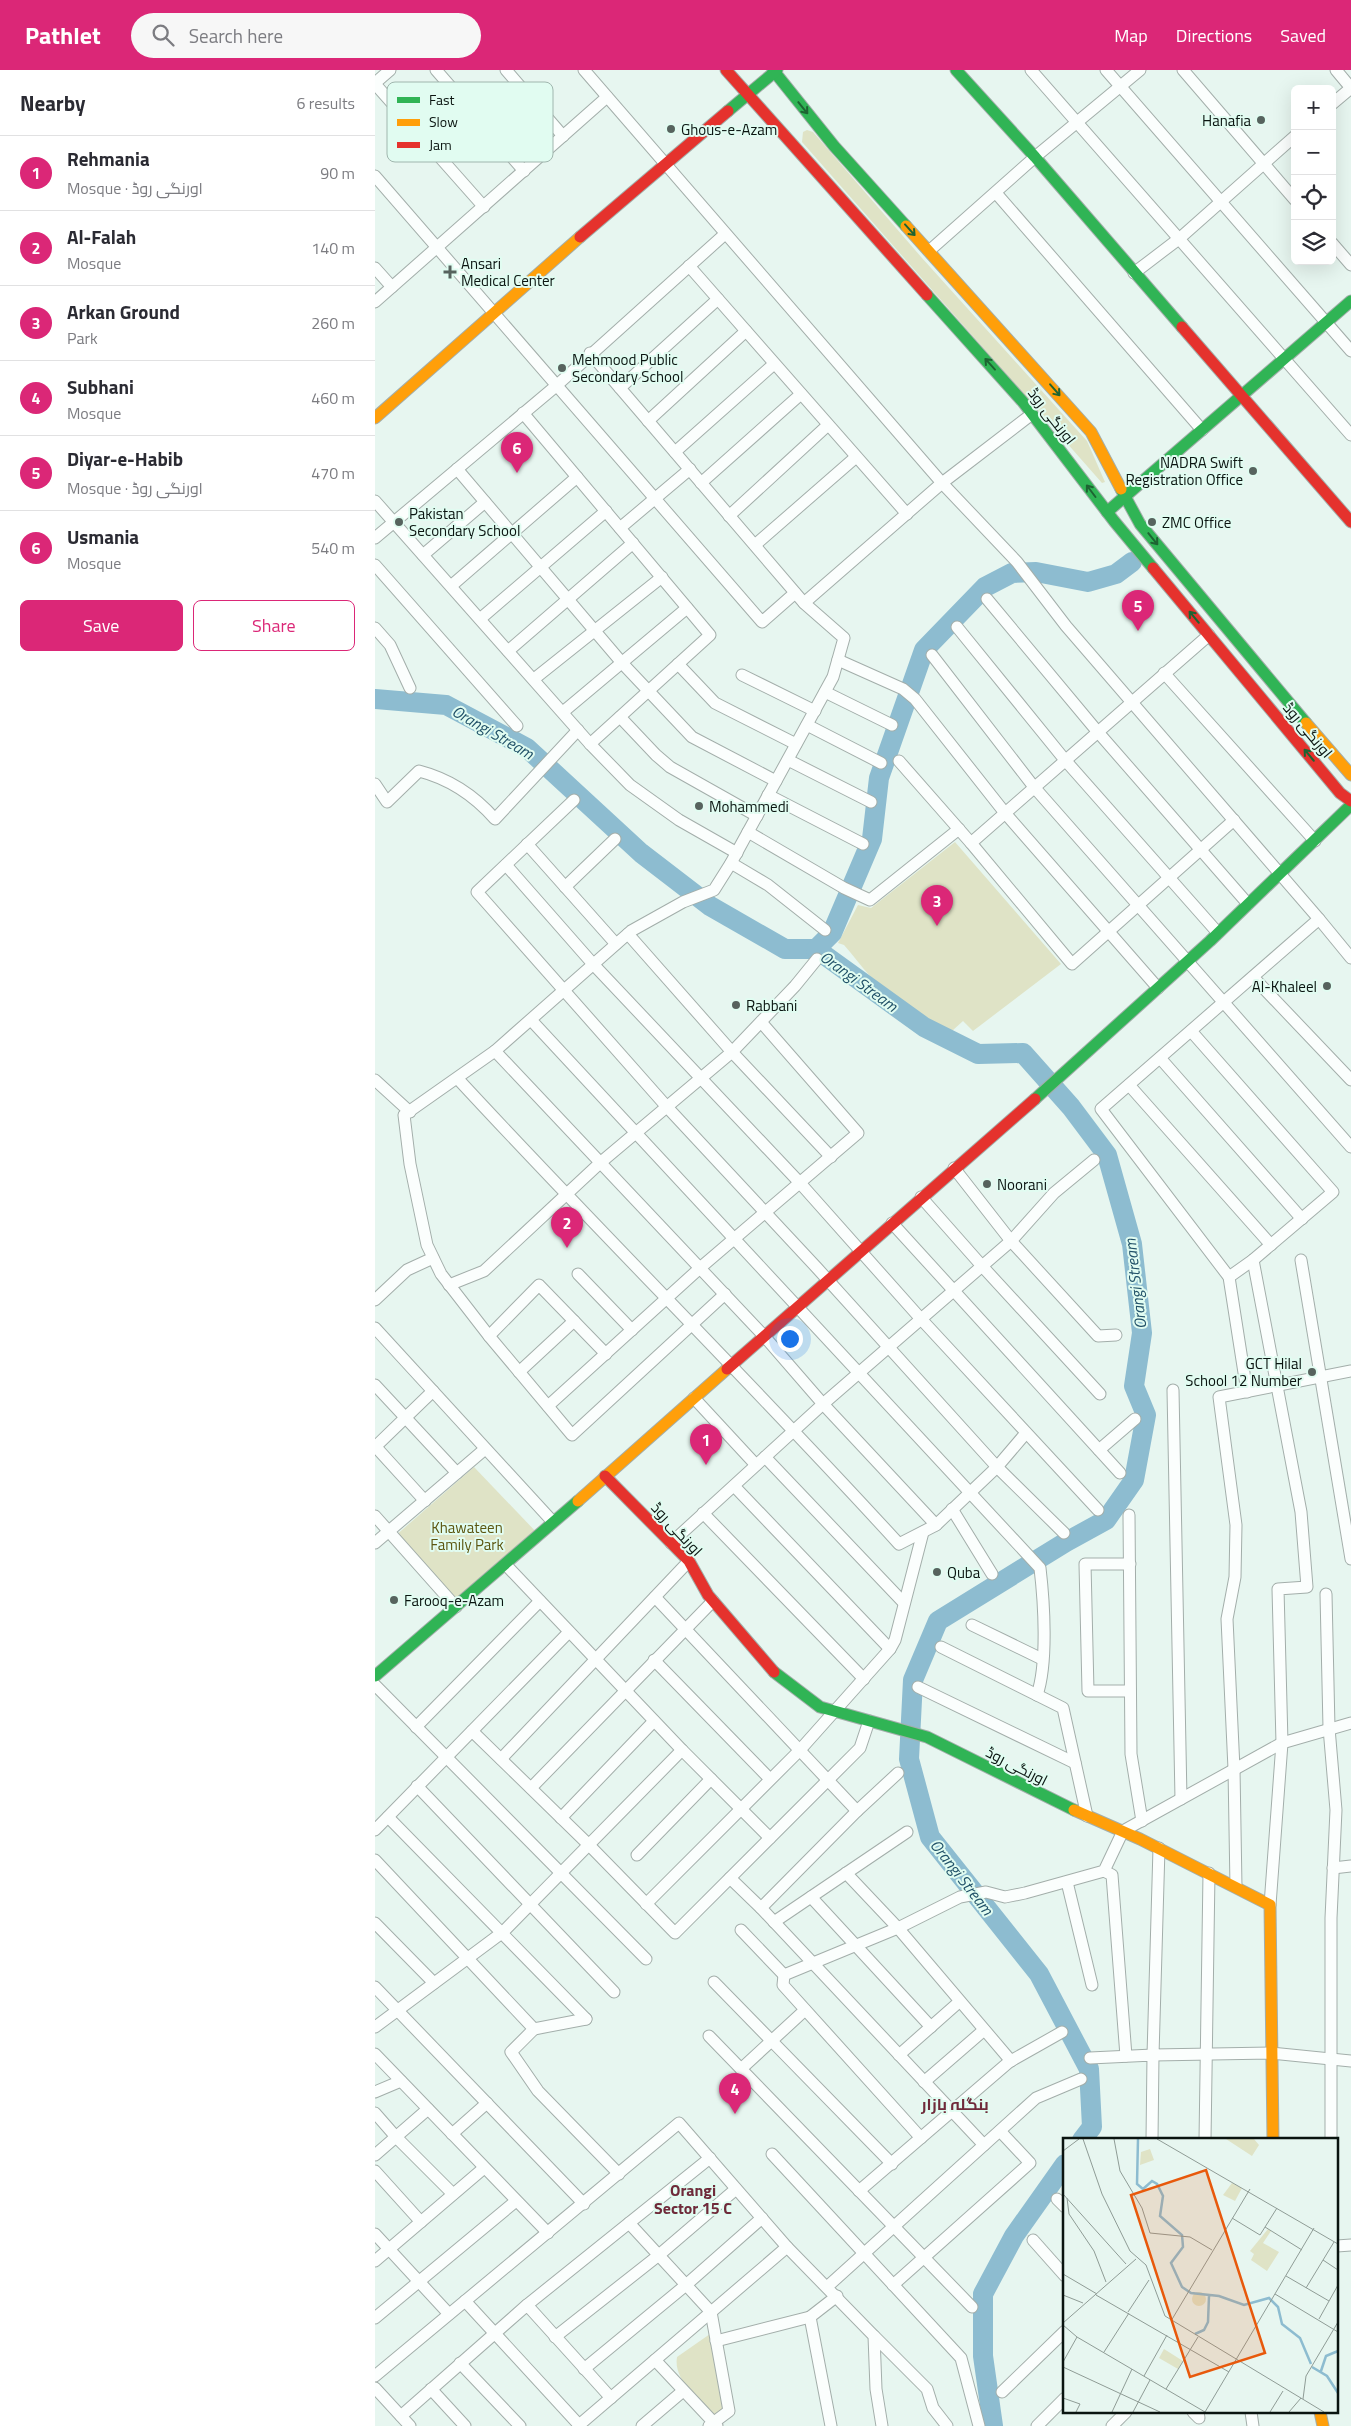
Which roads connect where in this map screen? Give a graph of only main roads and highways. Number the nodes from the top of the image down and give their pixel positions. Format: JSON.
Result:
{"nodes":[{"id":1,"x":726,"y":70,"type":"edge"},
{"id":2,"x":956,"y":70,"type":"edge"},
{"id":3,"x":775,"y":71,"type":"edge"},
{"id":4,"x":747,"y":94,"type":"junction"},
{"id":5,"x":1351,"y":301,"type":"edge"},
{"id":6,"x":1242,"y":395,"type":"junction"},
{"id":7,"x":375,"y":418,"type":"edge"},
{"id":8,"x":1125,"y":496,"type":"junction"},
{"id":9,"x":1107,"y":512,"type":"junction"},
{"id":10,"x":1350,"y":519,"type":"edge"},
{"id":11,"x":1351,"y":774,"type":"edge"},
{"id":12,"x":1351,"y":801,"type":"edge"},
{"id":13,"x":1351,"y":805,"type":"edge"},
{"id":14,"x":605,"y":1476,"type":"junction"},
{"id":15,"x":375,"y":1676,"type":"edge"},
{"id":16,"x":1273,"y":2138,"type":"edge"}],
"edges":[{"from":1,"to":4,"type":"main road","name":"اورنگی روڈ"},
{"from":2,"to":6,"type":"main road"},
{"from":3,"to":4,"type":"main road"},
{"from":3,"to":8,"type":"main road","name":"اورنگی روڈ","one_way":true},
{"from":4,"to":7,"type":"main road"},
{"from":9,"to":4,"type":"main road","name":"اورنگی روڈ","one_way":true},
{"from":5,"to":6,"type":"main road"},
{"from":6,"to":8,"type":"main road"},
{"from":6,"to":10,"type":"main road"},
{"from":8,"to":9,"type":"main road"},
{"from":8,"to":11,"type":"main road","name":"اورنگی روڈ","one_way":true},
{"from":12,"to":9,"type":"main road","name":"اورنگی روڈ","one_way":true},
{"from":13,"to":14,"type":"main road"},
{"from":14,"to":15,"type":"main road"},
{"from":14,"to":16,"type":"main road","name":"اورنگی روڈ"}]}
